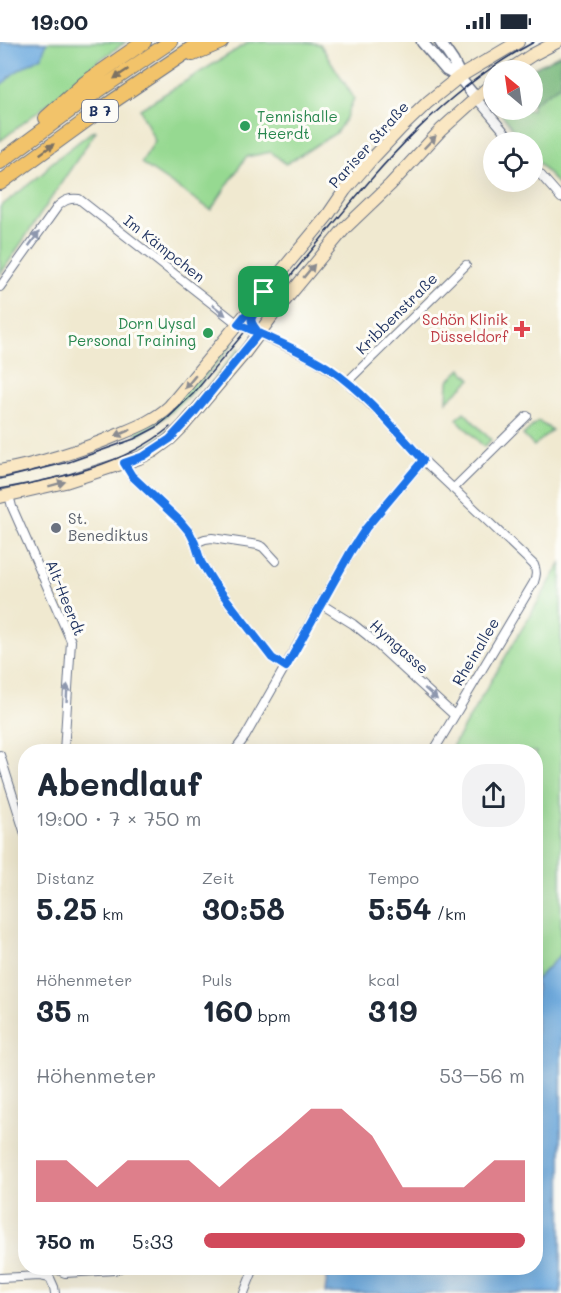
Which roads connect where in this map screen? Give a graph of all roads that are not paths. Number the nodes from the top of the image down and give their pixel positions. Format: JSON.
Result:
{"nodes":[{"id":1,"x":144,"y":42,"type":"edge"},
{"id":2,"x":170,"y":42,"type":"edge"},
{"id":3,"x":201,"y":42,"type":"edge"},
{"id":4,"x":221,"y":42,"type":"edge"},
{"id":5,"x":422,"y":42,"type":"edge"},
{"id":6,"x":440,"y":42,"type":"edge"},
{"id":7,"x":518,"y":42,"type":"edge"},
{"id":8,"x":557,"y":42,"type":"edge"},
{"id":9,"x":524,"y":60,"type":"edge"},
{"id":10,"x":149,"y":77,"type":"junction"},
{"id":11,"x":459,"y":77,"type":"junction"},
{"id":12,"x":483,"y":92,"type":"edge"},
{"id":13,"x":476,"y":98,"type":"junction"},
{"id":14,"x":505,"y":132,"type":"edge"},
{"id":15,"x":0,"y":160,"type":"edge"},
{"id":16,"x":543,"y":178,"type":"edge"},
{"id":17,"x":0,"y":183,"type":"edge"},
{"id":18,"x":561,"y":198,"type":"edge"},
{"id":19,"x":466,"y":265,"type":"dead end"},
{"id":20,"x":0,"y":287,"type":"edge"},
{"id":21,"x":264,"y":292,"type":"junction"},
{"id":22,"x":238,"y":324,"type":"junction"},
{"id":23,"x":259,"y":333,"type":"junction"},
{"id":24,"x":347,"y":382,"type":"junction"},
{"id":25,"x":527,"y":416,"type":"dead end"},
{"id":26,"x":423,"y":460,"type":"junction"},
{"id":27,"x":124,"y":463,"type":"junction"},
{"id":28,"x":0,"y":471,"type":"edge"},
{"id":29,"x":453,"y":489,"type":"junction"},
{"id":30,"x":5,"y":496,"type":"edge"},
{"id":31,"x":195,"y":543,"type":"junction"},
{"id":32,"x":276,"y":561,"type":"dead end"},
{"id":33,"x":321,"y":604,"type":"junction"},
{"id":34,"x":286,"y":667,"type":"junction"},
{"id":35,"x":454,"y":715,"type":"junction"},
{"id":36,"x":65,"y":744,"type":"edge"},
{"id":37,"x":240,"y":744,"type":"edge"},
{"id":38,"x":438,"y":744,"type":"edge"},
{"id":39,"x":0,"y":755,"type":"edge"},
{"id":40,"x":18,"y":812,"type":"edge"},
{"id":41,"x":52,"y":1275,"type":"edge"},
{"id":42,"x":250,"y":1275,"type":"edge"},
{"id":43,"x":0,"y":1278,"type":"edge"},
{"id":44,"x":50,"y":1278,"type":"junction"},
{"id":45,"x":55,"y":1293,"type":"edge"},
{"id":46,"x":244,"y":1293,"type":"edge"}],
"edges":[{"from":1,"to":15,"type":"highway"},
{"from":2,"to":15,"type":"highway","number":"B 7","one_way":true},
{"from":3,"to":10,"type":"highway","number":"B 7"},
{"from":4,"to":10,"type":"highway"},
{"from":5,"to":11,"type":"street"},
{"from":6,"to":11,"type":"street"},
{"from":7,"to":11,"type":"main road","name":"Pariser Straße"},
{"from":8,"to":9,"type":"main road"},
{"from":17,"to":10,"type":"highway","number":"B 7","one_way":true},
{"from":11,"to":13,"type":"street"},
{"from":11,"to":21,"type":"main road","name":"Pariser Straße"},
{"from":12,"to":13,"type":"main road"},
{"from":13,"to":14,"type":"street"},
{"from":23,"to":13,"type":"main road","one_way":true},
{"from":16,"to":18,"type":"street"},
{"from":19,"to":24,"type":"street","name":"Kribbenstraße"},
{"from":20,"to":22,"type":"street","name":"Im Kämpchen","one_way":true},
{"from":21,"to":22,"type":"main road","name":"Pariser Straße"},
{"from":21,"to":23,"type":"street","name":"Pariser Straße"},
{"from":22,"to":23,"type":"street"},
{"from":22,"to":28,"type":"main road","name":"Pariser Straße","one_way":true},
{"from":23,"to":24,"type":"street"},
{"from":23,"to":27,"type":"main road"},
{"from":24,"to":26,"type":"street"},
{"from":25,"to":29,"type":"street"},
{"from":26,"to":29,"type":"street"},
{"from":26,"to":33,"type":"street"},
{"from":30,"to":27,"type":"main road","one_way":true},
{"from":27,"to":31,"type":"street"},
{"from":29,"to":35,"type":"street","name":"Rheinallee"},
{"from":36,"to":30,"type":"street","name":"Alt-Heerdt","one_way":true},
{"from":31,"to":32,"type":"street"},
{"from":31,"to":34,"type":"street"},
{"from":33,"to":34,"type":"street"},
{"from":33,"to":35,"type":"street","name":"Hymgasse","one_way":true},
{"from":34,"to":37,"type":"street"},
{"from":35,"to":38,"type":"street","name":"Rheinallee"},
{"from":39,"to":40,"type":"street"},
{"from":41,"to":44,"type":"street"},
{"from":42,"to":46,"type":"street"},
{"from":43,"to":44,"type":"street"},
{"from":44,"to":45,"type":"street"}]}
